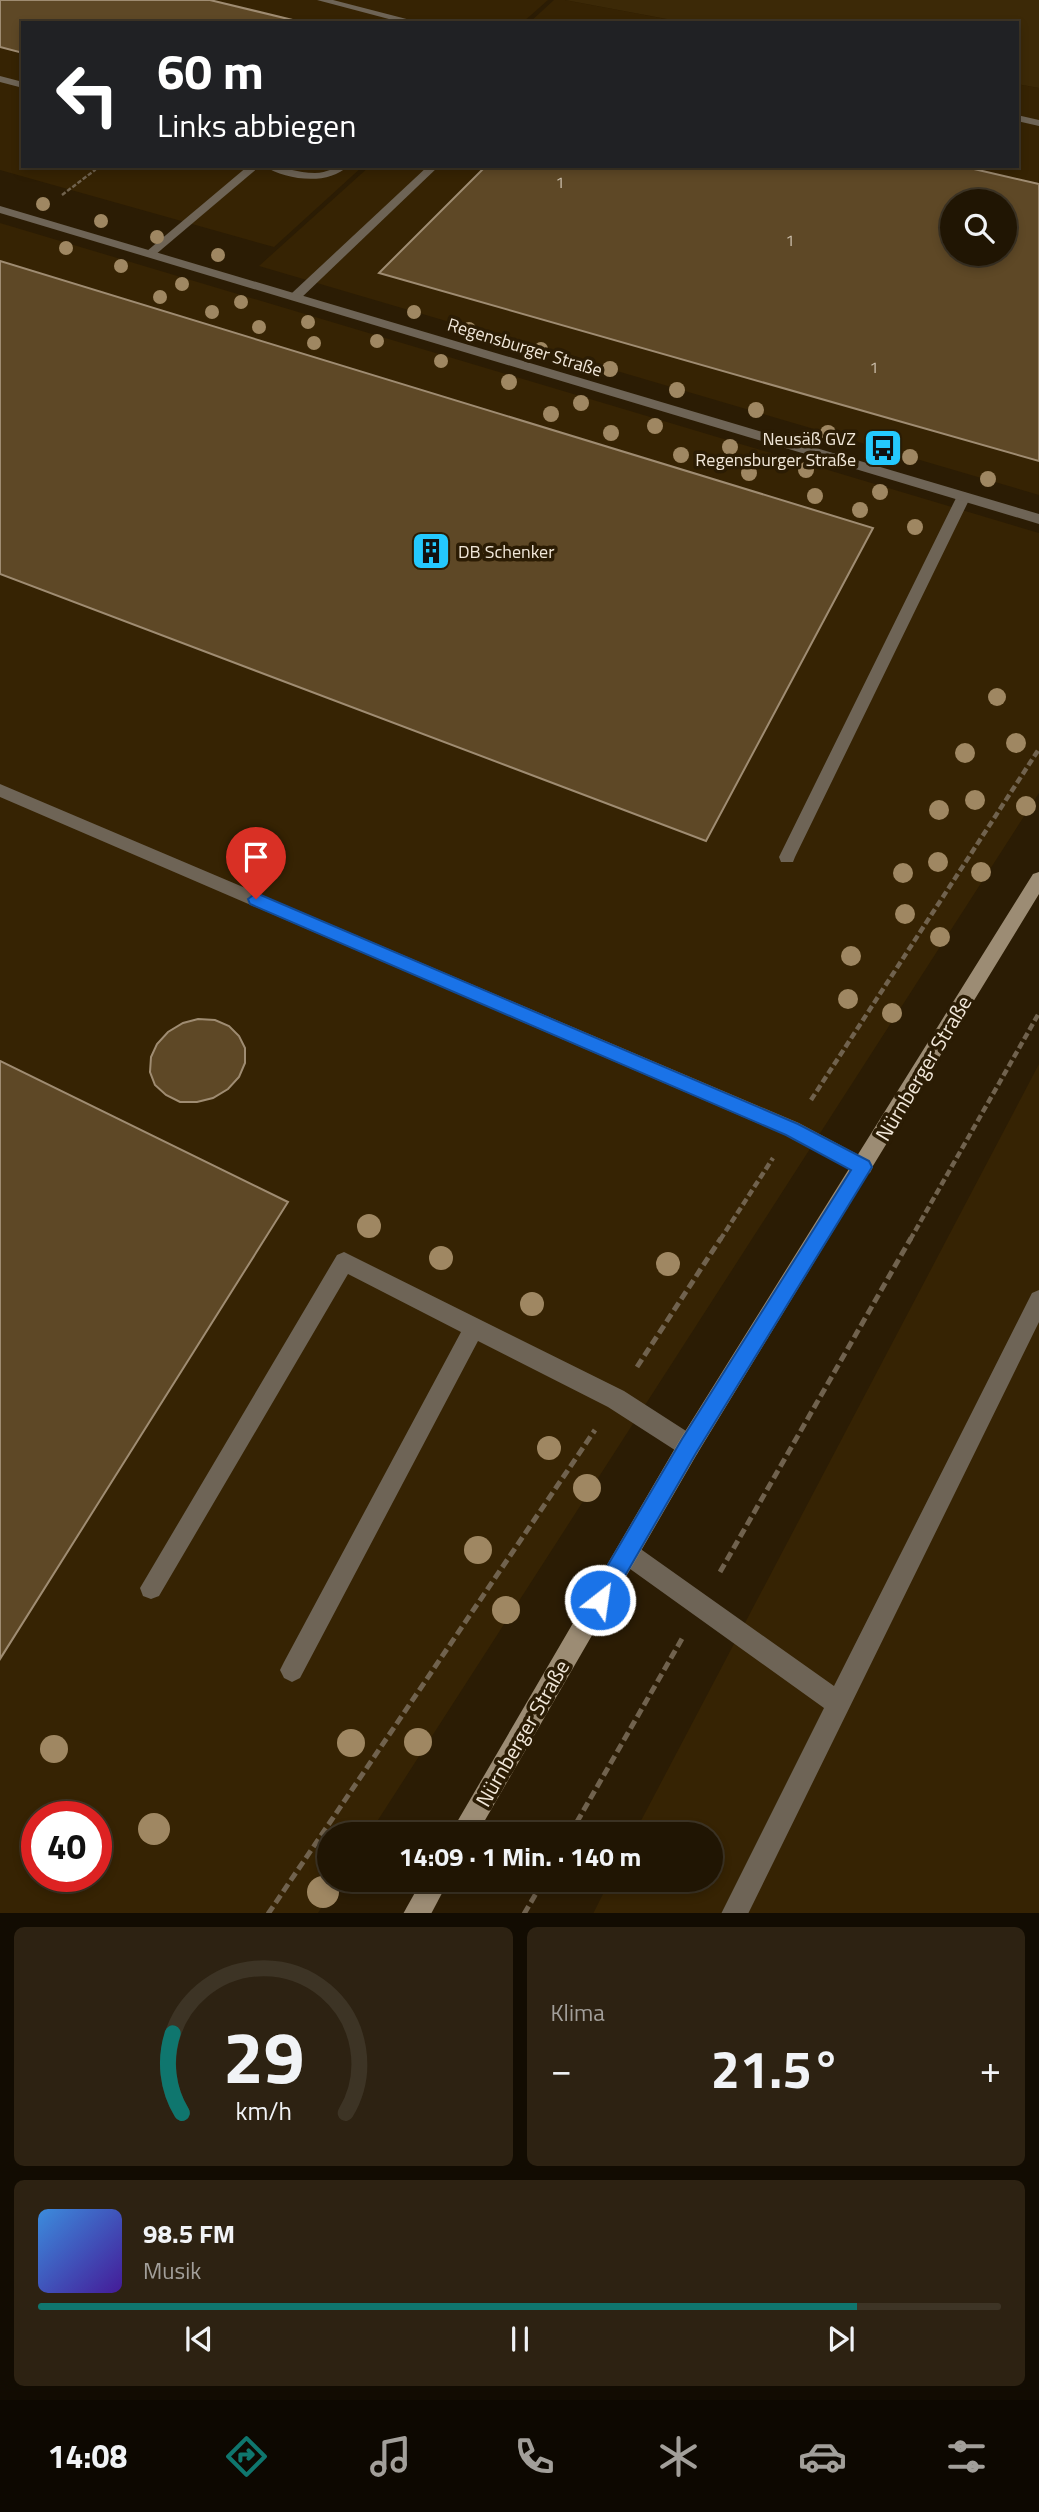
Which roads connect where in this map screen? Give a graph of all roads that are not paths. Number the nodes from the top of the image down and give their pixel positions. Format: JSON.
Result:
{"nodes":[{"id":1,"x":322,"y":0,"type":"edge"},
{"id":2,"x":409,"y":21,"type":"edge"},
{"id":3,"x":0,"y":79,"type":"edge"},
{"id":4,"x":21,"y":84,"type":"edge"},
{"id":5,"x":1019,"y":118,"type":"edge"},
{"id":6,"x":1039,"y":123,"type":"edge"},
{"id":7,"x":252,"y":168,"type":"edge"},
{"id":8,"x":277,"y":168,"type":"edge"},
{"id":9,"x":341,"y":168,"type":"edge"},
{"id":10,"x":432,"y":168,"type":"edge"},
{"id":11,"x":0,"y":209,"type":"edge"},
{"id":12,"x":151,"y":253,"type":"junction"},
{"id":13,"x":296,"y":296,"type":"junction"},
{"id":14,"x":964,"y":496,"type":"junction"},
{"id":15,"x":1039,"y":519,"type":"edge"},
{"id":16,"x":0,"y":790,"type":"edge"},
{"id":17,"x":787,"y":857,"type":"dead end"},
{"id":18,"x":1039,"y":878,"type":"edge"},
{"id":19,"x":863,"y":1167,"type":"junction"},
{"id":20,"x":1039,"y":1300,"type":"edge"},
{"id":21,"x":474,"y":1328,"type":"junction"},
{"id":22,"x":689,"y":1446,"type":"junction"},
{"id":23,"x":627,"y":1553,"type":"junction"},
{"id":24,"x":151,"y":1587,"type":"dead end"},
{"id":25,"x":292,"y":1670,"type":"dead end"},
{"id":26,"x":839,"y":1704,"type":"junction"},
{"id":27,"x":470,"y":1822,"type":"edge"},
{"id":28,"x":429,"y":1892,"type":"edge"},
{"id":29,"x":416,"y":1913,"type":"edge"},
{"id":30,"x":734,"y":1913,"type":"edge"}],
"edges":[{"from":1,"to":2,"type":"street"},
{"from":3,"to":4,"type":"street"},
{"from":5,"to":6,"type":"street"},
{"from":7,"to":12,"type":"street"},
{"from":8,"to":9,"type":"street"},
{"from":10,"to":13,"type":"street"},
{"from":11,"to":12,"type":"street","name":"Regensburger Straße"},
{"from":12,"to":13,"type":"street","name":"Regensburger Straße"},
{"from":13,"to":14,"type":"street","name":"Regensburger Straße"},
{"from":14,"to":15,"type":"street","name":"Regensburger Straße"},
{"from":14,"to":17,"type":"street"},
{"from":16,"to":19,"type":"street"},
{"from":18,"to":19,"type":"street","name":"Nürnberger Straße"},
{"from":19,"to":22,"type":"street","name":"Nürnberger Straße"},
{"from":20,"to":26,"type":"street"},
{"from":21,"to":22,"type":"street"},
{"from":21,"to":24,"type":"street"},
{"from":21,"to":25,"type":"street"},
{"from":22,"to":23,"type":"street","name":"Nürnberger Straße"},
{"from":23,"to":26,"type":"street"},
{"from":23,"to":27,"type":"street","name":"Nürnberger Straße"},
{"from":26,"to":30,"type":"street"},
{"from":28,"to":29,"type":"street"}]}
